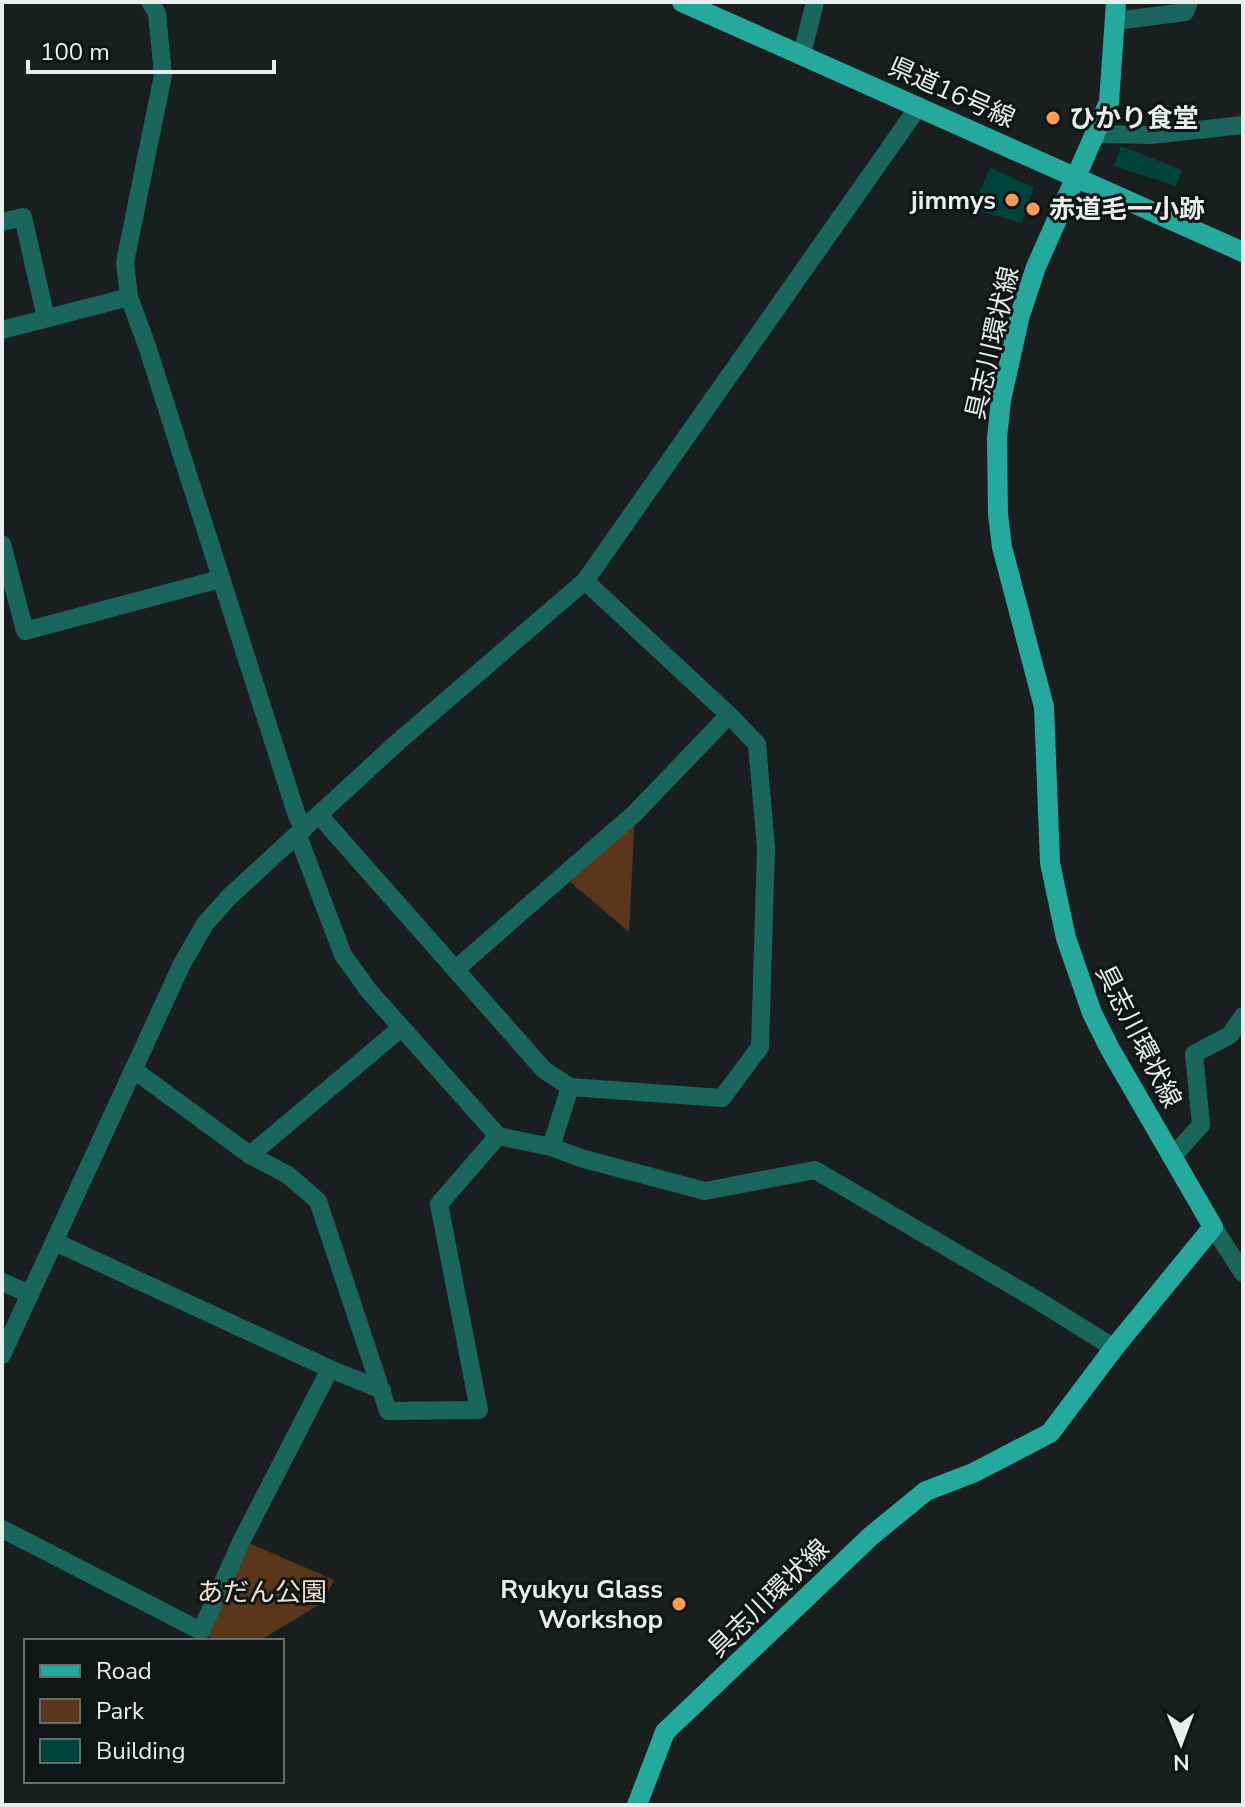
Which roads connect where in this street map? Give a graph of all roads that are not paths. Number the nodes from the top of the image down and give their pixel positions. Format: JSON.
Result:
{"nodes":[{"id":1,"x":150,"y":2,"type":"edge"},
{"id":2,"x":682,"y":2,"type":"edge"},
{"id":3,"x":815,"y":2,"type":"edge"},
{"id":4,"x":1189,"y":2,"type":"edge"},
{"id":5,"x":1116,"y":11,"type":"edge"},
{"id":6,"x":802,"y":54,"type":"junction"},
{"id":7,"x":919,"y":106,"type":"junction"},
{"id":8,"x":1243,"y":125,"type":"edge"},
{"id":9,"x":1097,"y":134,"type":"junction"},
{"id":10,"x":1075,"y":176,"type":"junction"},
{"id":11,"x":2,"y":222,"type":"edge"},
{"id":12,"x":1243,"y":252,"type":"edge"},
{"id":13,"x":129,"y":297,"type":"junction"},
{"id":14,"x":46,"y":318,"type":"junction"},
{"id":15,"x":2,"y":330,"type":"edge"},
{"id":16,"x":2,"y":544,"type":"edge"},
{"id":17,"x":220,"y":579,"type":"junction"},
{"id":18,"x":585,"y":581,"type":"junction"},
{"id":19,"x":729,"y":715,"type":"junction"},
{"id":20,"x":319,"y":815,"type":"junction"},
{"id":21,"x":301,"y":833,"type":"junction"},
{"id":22,"x":456,"y":969,"type":"junction"},
{"id":23,"x":1243,"y":1016,"type":"edge"},
{"id":24,"x":401,"y":1028,"type":"junction"},
{"id":25,"x":134,"y":1070,"type":"junction"},
{"id":26,"x":570,"y":1087,"type":"junction"},
{"id":27,"x":498,"y":1136,"type":"junction"},
{"id":28,"x":551,"y":1147,"type":"junction"},
{"id":29,"x":250,"y":1155,"type":"junction"},
{"id":30,"x":1173,"y":1156,"type":"junction"},
{"id":31,"x":1213,"y":1227,"type":"junction"},
{"id":32,"x":55,"y":1242,"type":"junction"},
{"id":33,"x":1243,"y":1273,"type":"edge"},
{"id":34,"x":2,"y":1282,"type":"edge"},
{"id":35,"x":30,"y":1294,"type":"junction"},
{"id":36,"x":1114,"y":1348,"type":"junction"},
{"id":37,"x":2,"y":1355,"type":"edge"},
{"id":38,"x":330,"y":1369,"type":"junction"},
{"id":39,"x":382,"y":1390,"type":"junction"},
{"id":40,"x":2,"y":1529,"type":"edge"},
{"id":41,"x":637,"y":1805,"type":"edge"}],
"edges":[{"from":1,"to":13,"type":"street"},
{"from":2,"to":6,"type":"main road","name":"県道16号線"},
{"from":3,"to":6,"type":"street"},
{"from":4,"to":5,"type":"street"},
{"from":5,"to":9,"type":"main road","name":"具志川環状線"},
{"from":6,"to":7,"type":"main road","name":"県道16号線"},
{"from":7,"to":10,"type":"main road","name":"県道16号線"},
{"from":7,"to":18,"type":"street"},
{"from":8,"to":9,"type":"street"},
{"from":9,"to":10,"type":"main road","name":"具志川環状線"},
{"from":10,"to":12,"type":"main road","name":"県道16号線"},
{"from":10,"to":30,"type":"main road","name":"具志川環状線"},
{"from":11,"to":14,"type":"street"},
{"from":13,"to":14,"type":"street"},
{"from":13,"to":17,"type":"street"},
{"from":14,"to":15,"type":"street"},
{"from":16,"to":17,"type":"street"},
{"from":17,"to":21,"type":"street"},
{"from":18,"to":19,"type":"street"},
{"from":18,"to":20,"type":"street"},
{"from":19,"to":22,"type":"street"},
{"from":19,"to":26,"type":"street"},
{"from":20,"to":21,"type":"street"},
{"from":20,"to":22,"type":"street"},
{"from":21,"to":24,"type":"street"},
{"from":21,"to":25,"type":"street"},
{"from":22,"to":26,"type":"street"},
{"from":23,"to":30,"type":"street"},
{"from":24,"to":27,"type":"street"},
{"from":24,"to":29,"type":"street"},
{"from":25,"to":29,"type":"street"},
{"from":25,"to":32,"type":"street"},
{"from":26,"to":28,"type":"street"},
{"from":27,"to":28,"type":"street"},
{"from":27,"to":39,"type":"street"},
{"from":28,"to":36,"type":"street"},
{"from":29,"to":39,"type":"street"},
{"from":30,"to":31,"type":"main road","name":"具志川環状線"},
{"from":31,"to":33,"type":"street"},
{"from":31,"to":36,"type":"main road","name":"具志川環状線"},
{"from":32,"to":35,"type":"street"},
{"from":32,"to":38,"type":"street"},
{"from":34,"to":35,"type":"street"},
{"from":35,"to":37,"type":"street"},
{"from":36,"to":41,"type":"main road","name":"具志川環状線"},
{"from":38,"to":39,"type":"street"},
{"from":38,"to":40,"type":"street"}]}
